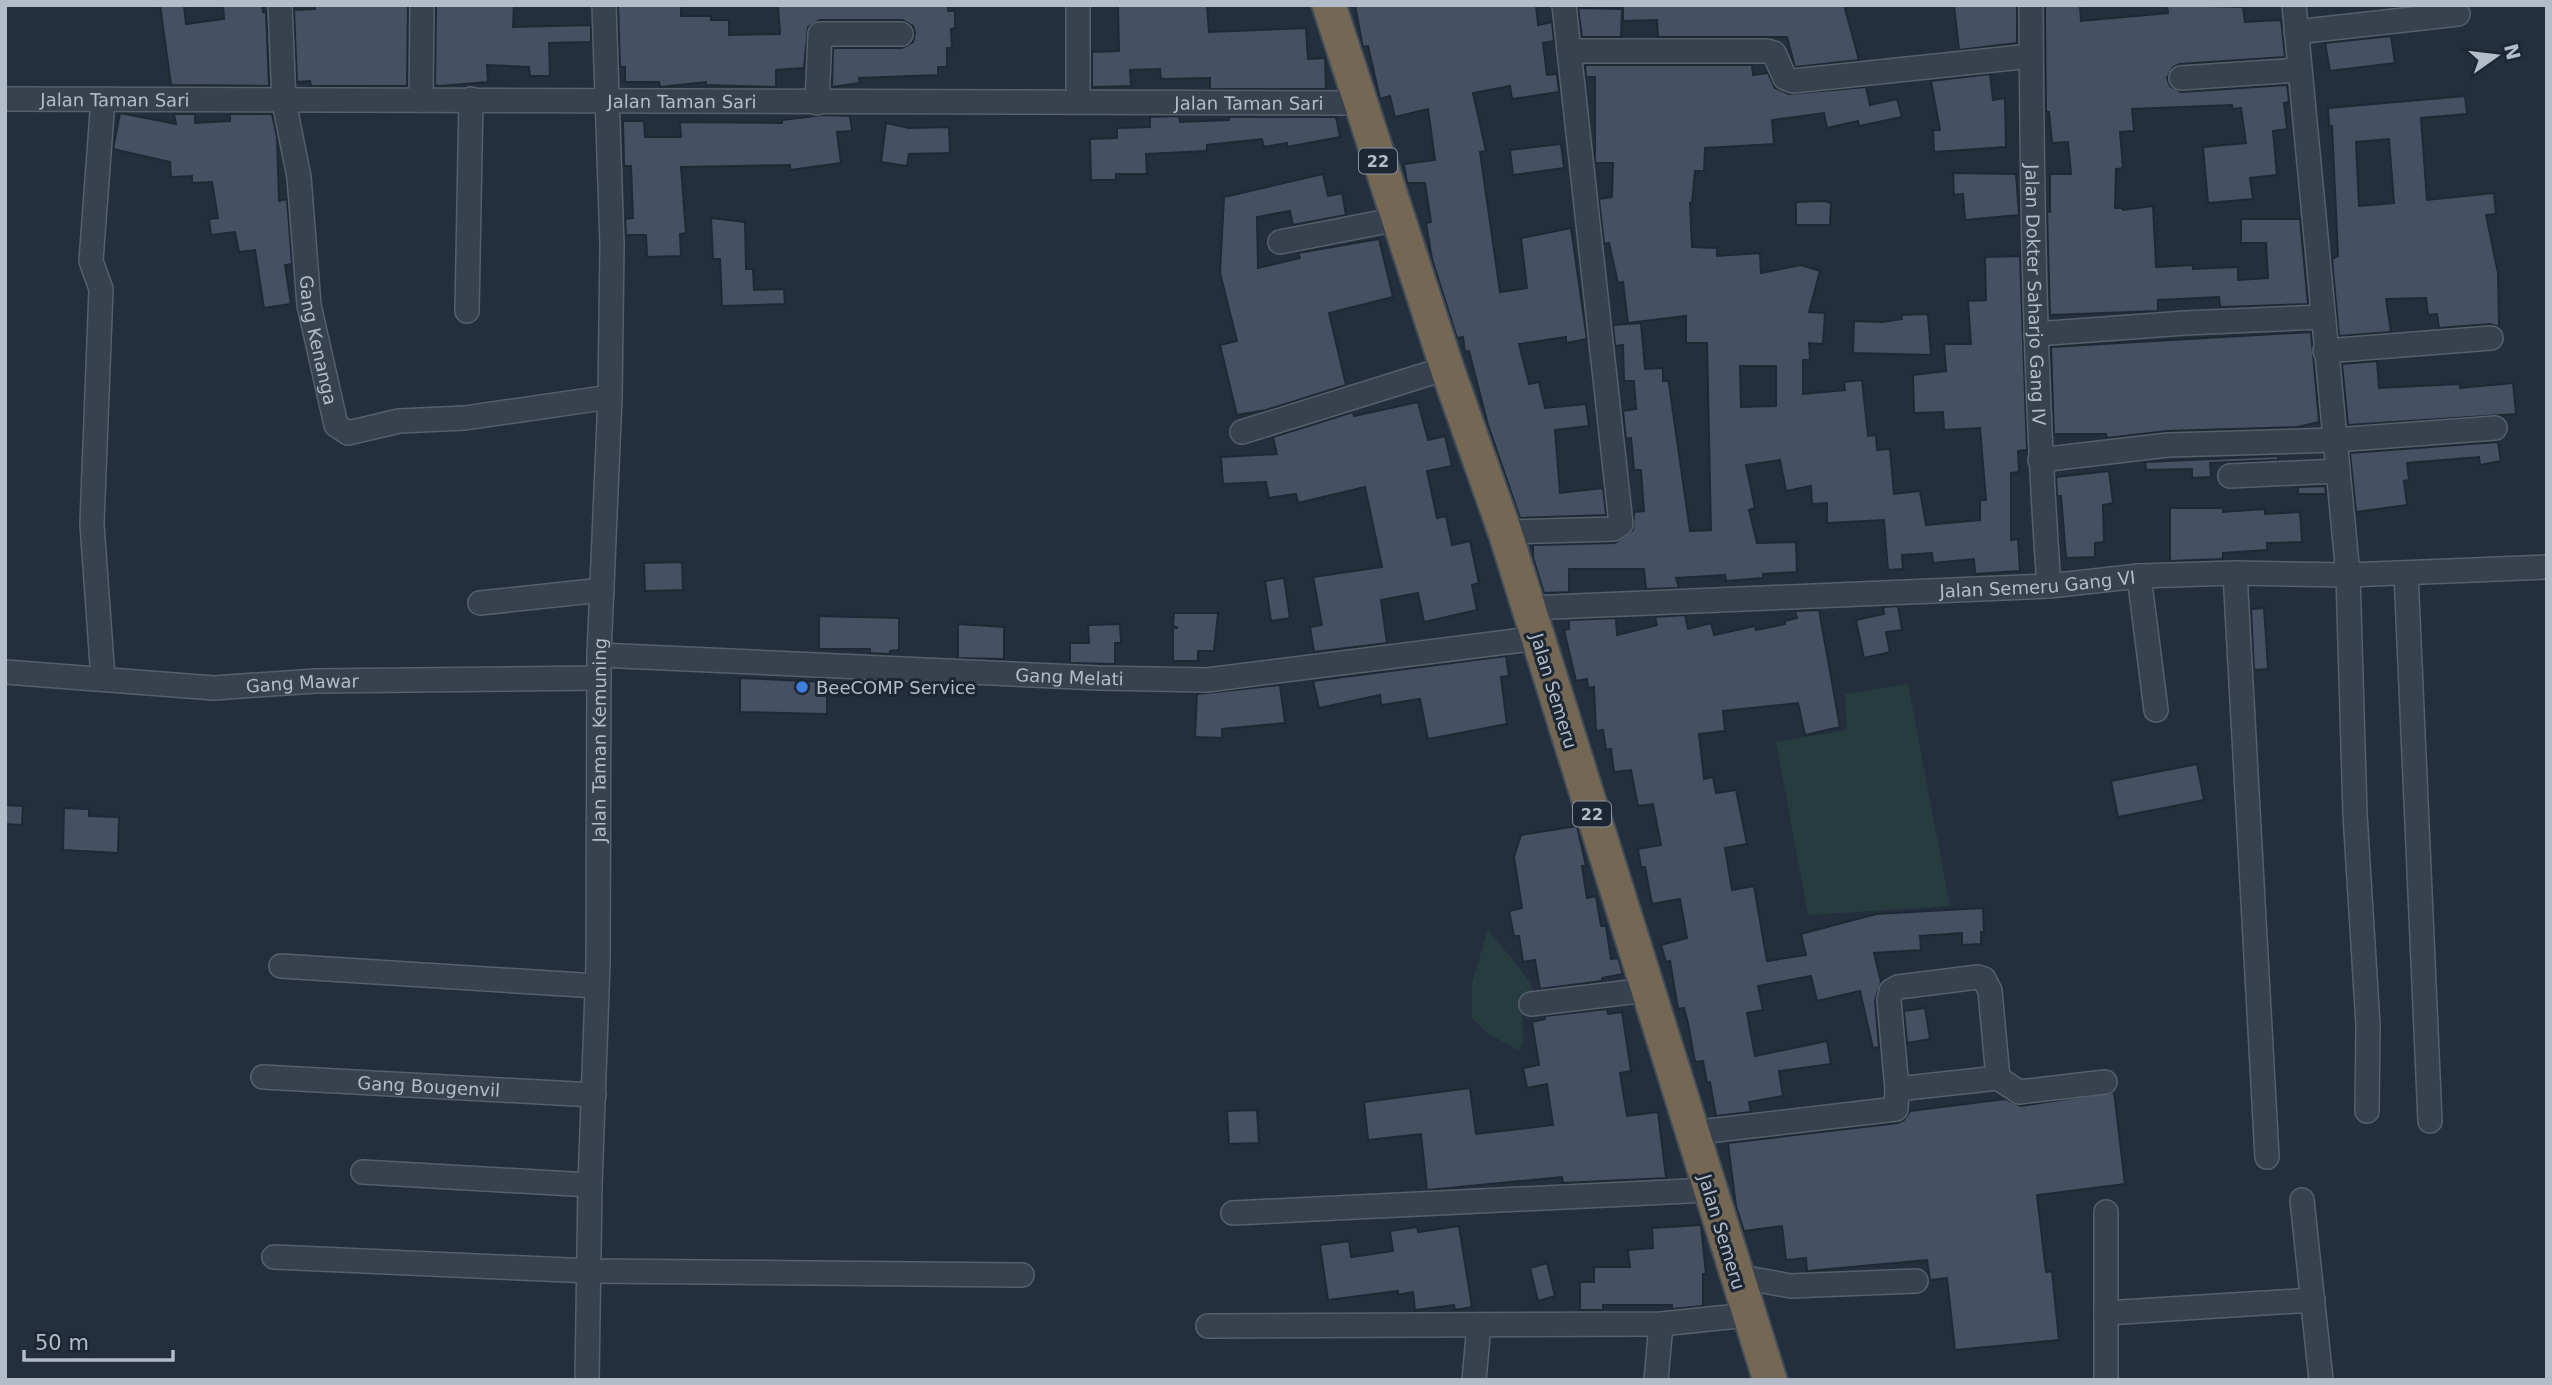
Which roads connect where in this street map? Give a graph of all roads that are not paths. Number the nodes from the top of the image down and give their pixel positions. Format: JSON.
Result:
{"nodes":[{"id":1,"x":280,"y":5,"type":"edge"},
{"id":2,"x":422,"y":5,"type":"edge"},
{"id":3,"x":604,"y":5,"type":"edge"},
{"id":4,"x":1078,"y":5,"type":"edge"},
{"id":5,"x":1329,"y":5,"type":"edge"},
{"id":6,"x":1564,"y":5,"type":"edge"},
{"id":7,"x":2031,"y":5,"type":"edge"},
{"id":8,"x":2294,"y":5,"type":"edge"},
{"id":9,"x":2458,"y":14,"type":"dead end"},
{"id":10,"x":2296,"y":32,"type":"junction"},
{"id":11,"x":901,"y":34,"type":"dead end"},
{"id":12,"x":1569,"y":51,"type":"junction"},
{"id":13,"x":2031,"y":56,"type":"junction"},
{"id":14,"x":2299,"y":70,"type":"junction"},
{"id":15,"x":2181,"y":78,"type":"dead end"},
{"id":16,"x":5,"y":99,"type":"edge"},
{"id":17,"x":103,"y":99,"type":"junction"},
{"id":18,"x":471,"y":99,"type":"junction"},
{"id":19,"x":421,"y":100,"type":"junction"},
{"id":20,"x":1078,"y":100,"type":"junction"},
{"id":21,"x":284,"y":102,"type":"junction"},
{"id":22,"x":609,"y":102,"type":"junction"},
{"id":23,"x":817,"y":103,"type":"junction"},
{"id":24,"x":1359,"y":103,"type":"junction"},
{"id":25,"x":1398,"y":219,"type":"junction"},
{"id":26,"x":1280,"y":242,"type":"dead end"},
{"id":27,"x":467,"y":311,"type":"dead end"},
{"id":28,"x":2322,"y":317,"type":"junction"},
{"id":29,"x":2036,"y":334,"type":"junction"},
{"id":30,"x":2491,"y":338,"type":"dead end"},
{"id":31,"x":2325,"y":351,"type":"junction"},
{"id":32,"x":1447,"y":368,"type":"junction"},
{"id":33,"x":610,"y":397,"type":"junction"},
{"id":34,"x":2495,"y":428,"type":"dead end"},
{"id":35,"x":1242,"y":432,"type":"dead end"},
{"id":36,"x":2335,"y":440,"type":"junction"},
{"id":37,"x":2040,"y":460,"type":"junction"},
{"id":38,"x":2338,"y":471,"type":"junction"},
{"id":39,"x":2230,"y":476,"type":"dead end"},
{"id":40,"x":1505,"y":532,"type":"junction"},
{"id":41,"x":2547,"y":567,"type":"edge"},
{"id":42,"x":2235,"y":573,"type":"junction"},
{"id":43,"x":2406,"y":573,"type":"junction"},
{"id":44,"x":2348,"y":575,"type":"junction"},
{"id":45,"x":2139,"y":576,"type":"junction"},
{"id":46,"x":2049,"y":586,"type":"junction"},
{"id":47,"x":602,"y":590,"type":"junction"},
{"id":48,"x":480,"y":603,"type":"dead end"},
{"id":49,"x":1533,"y":623,"type":"junction"},
{"id":50,"x":599,"y":654,"type":"junction"},
{"id":51,"x":5,"y":672,"type":"edge"},
{"id":52,"x":599,"y":678,"type":"junction"},
{"id":53,"x":103,"y":679,"type":"junction"},
{"id":54,"x":2156,"y":710,"type":"dead end"},
{"id":55,"x":281,"y":966,"type":"dead end"},
{"id":56,"x":597,"y":986,"type":"junction"},
{"id":57,"x":1647,"y":990,"type":"junction"},
{"id":58,"x":1531,"y":1004,"type":"dead end"},
{"id":59,"x":263,"y":1077,"type":"dead end"},
{"id":60,"x":1998,"y":1079,"type":"junction"},
{"id":61,"x":2105,"y":1082,"type":"dead end"},
{"id":62,"x":1897,"y":1089,"type":"junction"},
{"id":63,"x":594,"y":1095,"type":"junction"},
{"id":64,"x":2367,"y":1111,"type":"dead end"},
{"id":65,"x":2430,"y":1121,"type":"dead end"},
{"id":66,"x":1691,"y":1133,"type":"junction"},
{"id":67,"x":2267,"y":1157,"type":"dead end"},
{"id":68,"x":363,"y":1172,"type":"dead end"},
{"id":69,"x":590,"y":1185,"type":"junction"},
{"id":70,"x":1709,"y":1190,"type":"junction"},
{"id":71,"x":2302,"y":1200,"type":"dead end"},
{"id":72,"x":2106,"y":1212,"type":"dead end"},
{"id":73,"x":1233,"y":1213,"type":"dead end"},
{"id":74,"x":274,"y":1257,"type":"dead end"},
{"id":75,"x":590,"y":1270,"type":"junction"},
{"id":76,"x":1022,"y":1275,"type":"dead end"},
{"id":77,"x":1736,"y":1276,"type":"junction"},
{"id":78,"x":1916,"y":1281,"type":"dead end"},
{"id":79,"x":2313,"y":1300,"type":"junction"},
{"id":80,"x":2106,"y":1313,"type":"junction"},
{"id":81,"x":1748,"y":1315,"type":"junction"},
{"id":82,"x":1661,"y":1324,"type":"junction"},
{"id":83,"x":1479,"y":1325,"type":"junction"},
{"id":84,"x":1208,"y":1326,"type":"dead end"},
{"id":85,"x":587,"y":1380,"type":"edge"},
{"id":86,"x":1474,"y":1380,"type":"edge"},
{"id":87,"x":1656,"y":1380,"type":"edge"},
{"id":88,"x":1770,"y":1380,"type":"edge"},
{"id":89,"x":2106,"y":1380,"type":"edge"},
{"id":90,"x":2321,"y":1380,"type":"edge"}],
"edges":[{"from":1,"to":21,"type":"street"},
{"from":2,"to":19,"type":"street"},
{"from":3,"to":22,"type":"street","name":"Jalan Taman Kemuning"},
{"from":4,"to":20,"type":"street"},
{"from":5,"to":24,"type":"highway","name":"Jalan Semeru","number":"22"},
{"from":6,"to":12,"type":"street"},
{"from":7,"to":13,"type":"street","name":"Jalan Dokter Saharjo Gang IV"},
{"from":8,"to":10,"type":"street"},
{"from":9,"to":10,"type":"street"},
{"from":10,"to":14,"type":"street"},
{"from":11,"to":23,"type":"street"},
{"from":12,"to":13,"type":"street"},
{"from":12,"to":40,"type":"street"},
{"from":13,"to":29,"type":"street","name":"Jalan Dokter Saharjo Gang IV"},
{"from":14,"to":15,"type":"street"},
{"from":14,"to":28,"type":"street"},
{"from":16,"to":17,"type":"street","name":"Jalan Taman Sari"},
{"from":17,"to":21,"type":"street","name":"Jalan Taman Sari"},
{"from":17,"to":53,"type":"street"},
{"from":18,"to":19,"type":"street","name":"Jalan Taman Sari"},
{"from":18,"to":22,"type":"street","name":"Jalan Taman Sari"},
{"from":18,"to":27,"type":"street"},
{"from":19,"to":21,"type":"street","name":"Jalan Taman Sari"},
{"from":20,"to":23,"type":"street","name":"Jalan Taman Sari"},
{"from":20,"to":24,"type":"street","name":"Jalan Taman Sari"},
{"from":21,"to":33,"type":"street","name":"Gang Kenanga"},
{"from":22,"to":23,"type":"street","name":"Jalan Taman Sari"},
{"from":22,"to":33,"type":"street","name":"Jalan Taman Kemuning"},
{"from":24,"to":25,"type":"highway","name":"Jalan Semeru","number":"22"},
{"from":25,"to":26,"type":"street"},
{"from":25,"to":32,"type":"highway","name":"Jalan Semeru","number":"22"},
{"from":28,"to":29,"type":"street"},
{"from":28,"to":31,"type":"street"},
{"from":29,"to":37,"type":"street","name":"Jalan Dokter Saharjo Gang IV"},
{"from":30,"to":31,"type":"street"},
{"from":31,"to":36,"type":"street"},
{"from":32,"to":35,"type":"street"},
{"from":32,"to":40,"type":"highway","name":"Jalan Semeru","number":"22"},
{"from":33,"to":47,"type":"street","name":"Jalan Taman Kemuning"},
{"from":34,"to":36,"type":"street"},
{"from":36,"to":37,"type":"street"},
{"from":36,"to":38,"type":"street"},
{"from":37,"to":46,"type":"street","name":"Jalan Dokter Saharjo Gang IV"},
{"from":38,"to":39,"type":"street"},
{"from":38,"to":44,"type":"street"},
{"from":40,"to":49,"type":"highway","name":"Jalan Semeru","number":"22"},
{"from":41,"to":43,"type":"street","name":"Jalan Semeru Gang VI"},
{"from":42,"to":44,"type":"street","name":"Jalan Semeru Gang VI"},
{"from":42,"to":45,"type":"street","name":"Jalan Semeru Gang VI"},
{"from":42,"to":67,"type":"street"},
{"from":43,"to":44,"type":"street","name":"Jalan Semeru Gang VI"},
{"from":43,"to":65,"type":"street"},
{"from":44,"to":64,"type":"street"},
{"from":45,"to":46,"type":"street","name":"Jalan Semeru Gang VI"},
{"from":45,"to":54,"type":"street"},
{"from":46,"to":49,"type":"street","name":"Jalan Semeru Gang VI"},
{"from":47,"to":48,"type":"street"},
{"from":47,"to":50,"type":"street","name":"Jalan Taman Kemuning"},
{"from":49,"to":50,"type":"street","name":"Gang Melati"},
{"from":49,"to":57,"type":"highway","name":"Jalan Semeru","number":"22"},
{"from":50,"to":52,"type":"street","name":"Jalan Taman Kemuning"},
{"from":51,"to":53,"type":"street","name":"Gang Mawar"},
{"from":52,"to":53,"type":"street","name":"Gang Mawar"},
{"from":52,"to":56,"type":"street","name":"Jalan Taman Kemuning"},
{"from":55,"to":56,"type":"street"},
{"from":56,"to":63,"type":"street","name":"Jalan Taman Kemuning"},
{"from":57,"to":58,"type":"street"},
{"from":57,"to":66,"type":"highway","name":"Jalan Semeru","number":"22"},
{"from":59,"to":63,"type":"street","name":"Gang Bougenvil"},
{"from":60,"to":61,"type":"street"},
{"from":60,"to":62,"type":"street"},
{"from":60,"to":62,"type":"street"},
{"from":62,"to":66,"type":"street"},
{"from":63,"to":69,"type":"street","name":"Jalan Taman Kemuning"},
{"from":66,"to":70,"type":"highway","name":"Jalan Semeru","number":"22"},
{"from":68,"to":69,"type":"street"},
{"from":69,"to":75,"type":"street","name":"Jalan Taman Kemuning"},
{"from":70,"to":73,"type":"street"},
{"from":70,"to":77,"type":"highway","name":"Jalan Semeru","number":"22"},
{"from":71,"to":79,"type":"street"},
{"from":72,"to":80,"type":"street"},
{"from":74,"to":75,"type":"street"},
{"from":75,"to":76,"type":"street"},
{"from":75,"to":85,"type":"street","name":"Jalan Taman Kemuning"},
{"from":77,"to":78,"type":"street"},
{"from":77,"to":81,"type":"highway","name":"Jalan Semeru","number":"22"},
{"from":79,"to":80,"type":"street"},
{"from":79,"to":90,"type":"street"},
{"from":80,"to":89,"type":"street"},
{"from":81,"to":82,"type":"street"},
{"from":81,"to":88,"type":"highway","name":"Jalan Semeru","number":"22"},
{"from":82,"to":83,"type":"street"},
{"from":82,"to":87,"type":"street"},
{"from":83,"to":84,"type":"street"},
{"from":83,"to":86,"type":"street"}]}
